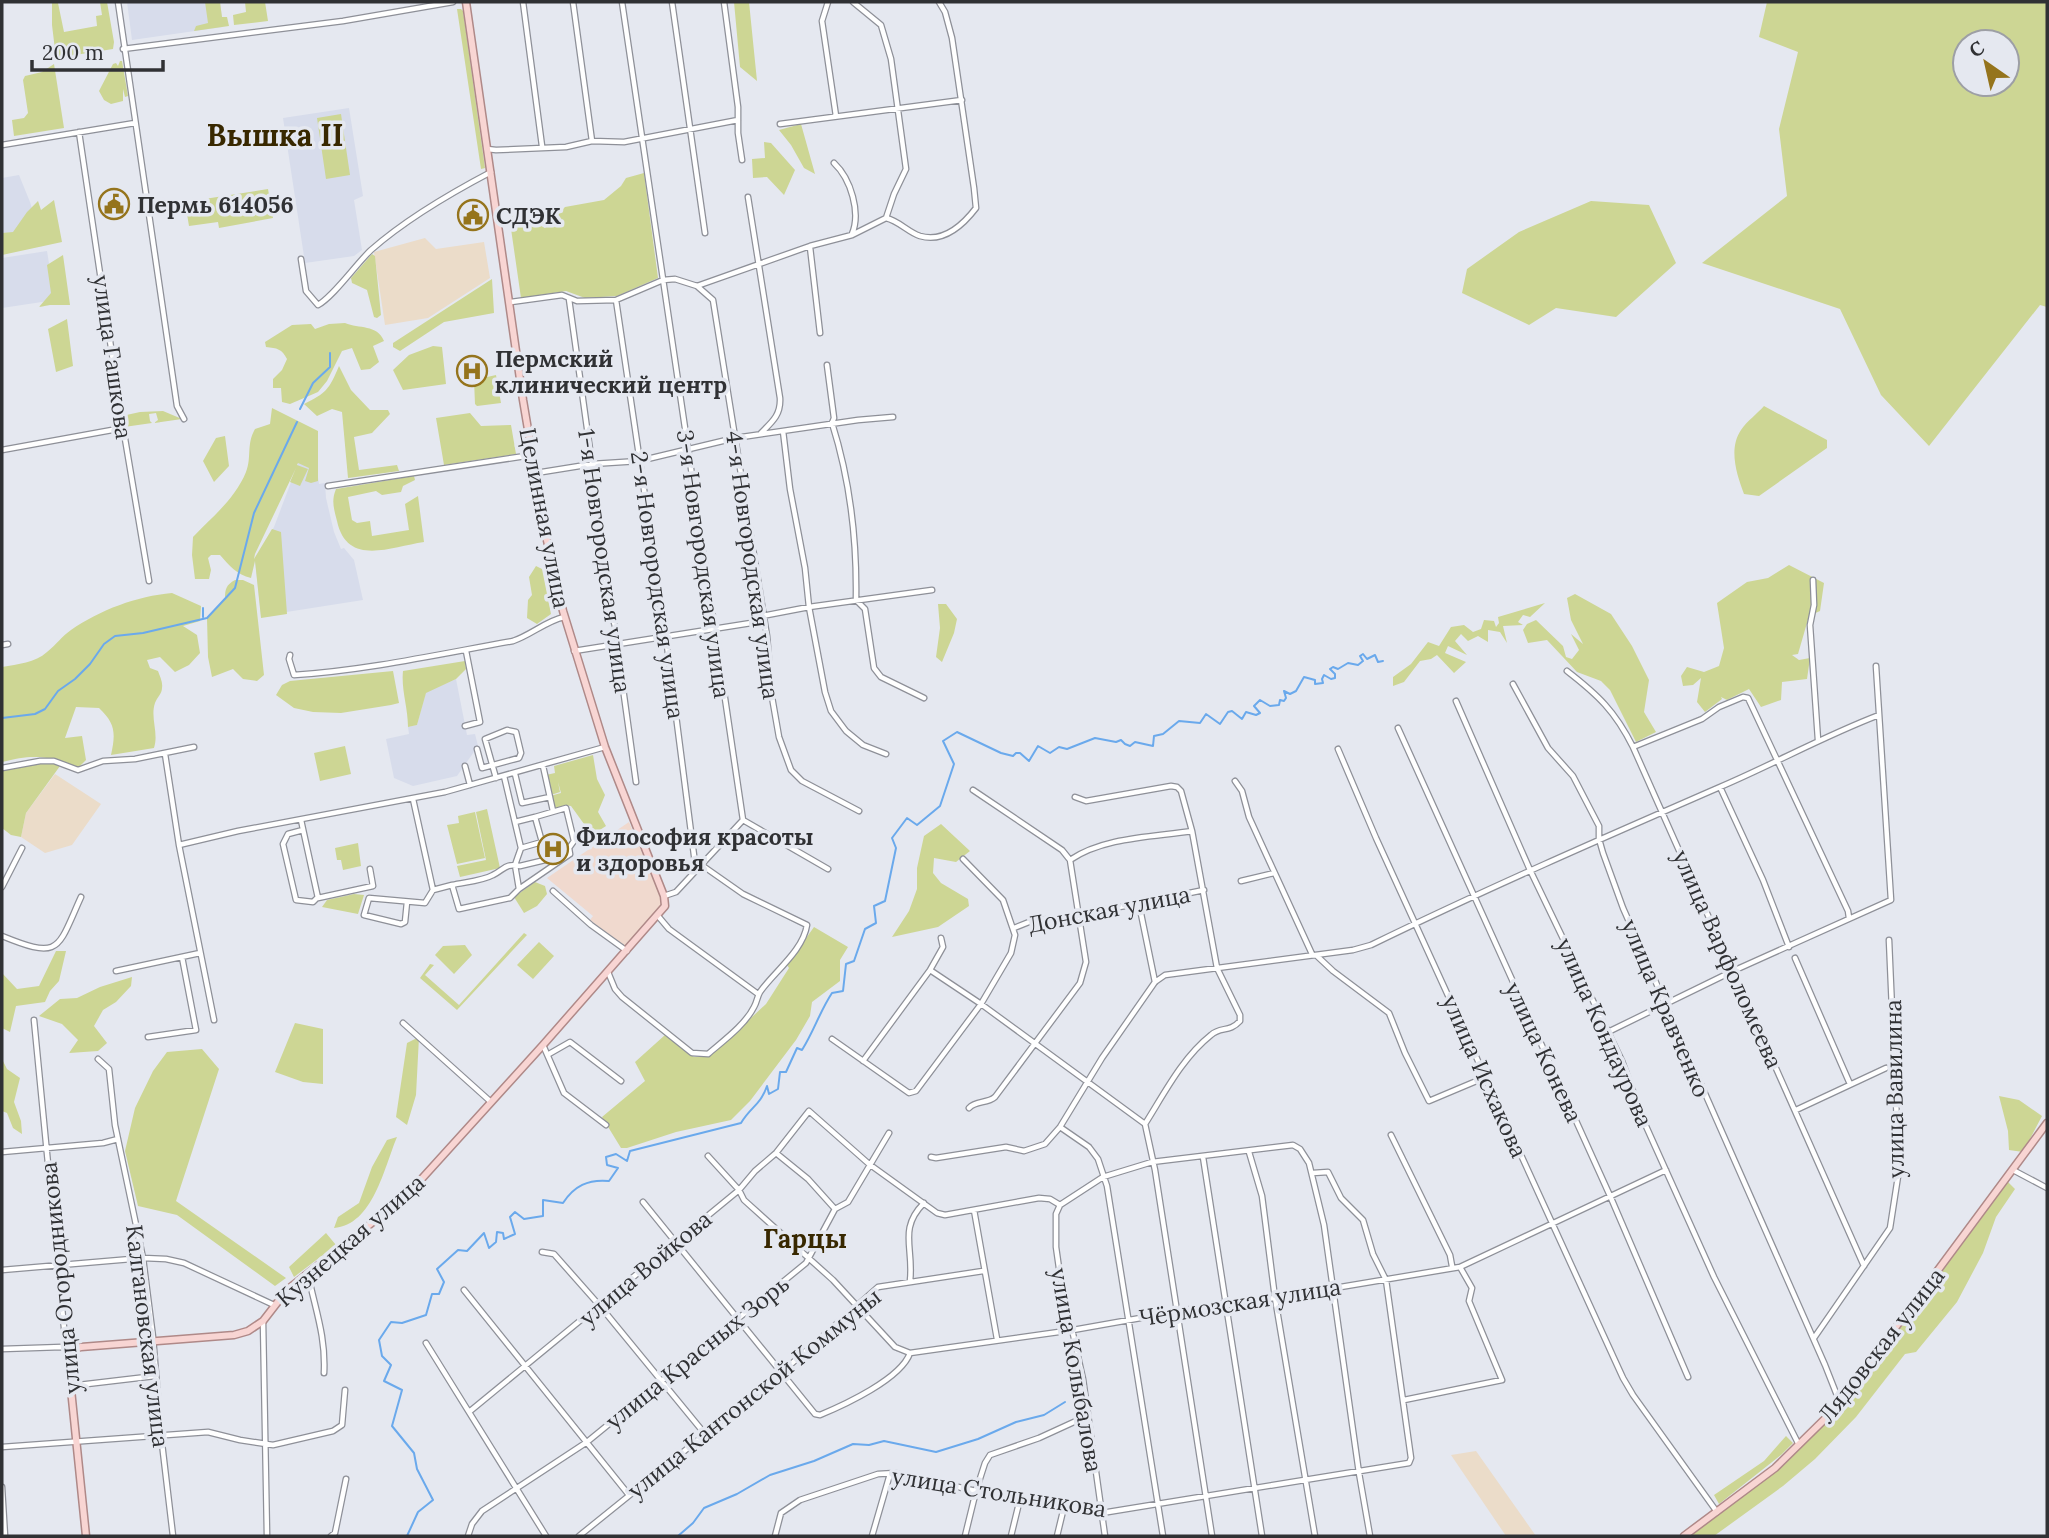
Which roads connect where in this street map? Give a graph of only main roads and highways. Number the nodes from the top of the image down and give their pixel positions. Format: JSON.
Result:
{"nodes":[{"id":1,"x":466,"y":2,"type":"edge"},
{"id":2,"x":664,"y":896,"type":"joint"},
{"id":3,"x":2047,"y":1123,"type":"edge"},
{"id":4,"x":71,"y":1350,"type":"joint"},
{"id":5,"x":86,"y":1536,"type":"edge"},
{"id":6,"x":1684,"y":1536,"type":"edge"}],
"edges":[{"from":1,"to":2,"type":"main road","name":"Целинная улица"},
{"from":2,"to":4,"type":"main road","name":"Кузнецкая улица"},
{"from":3,"to":6,"type":"main road","name":"Лядовская улица"},
{"from":4,"to":5,"type":"main road","name":"улица Огородникова"}]}
